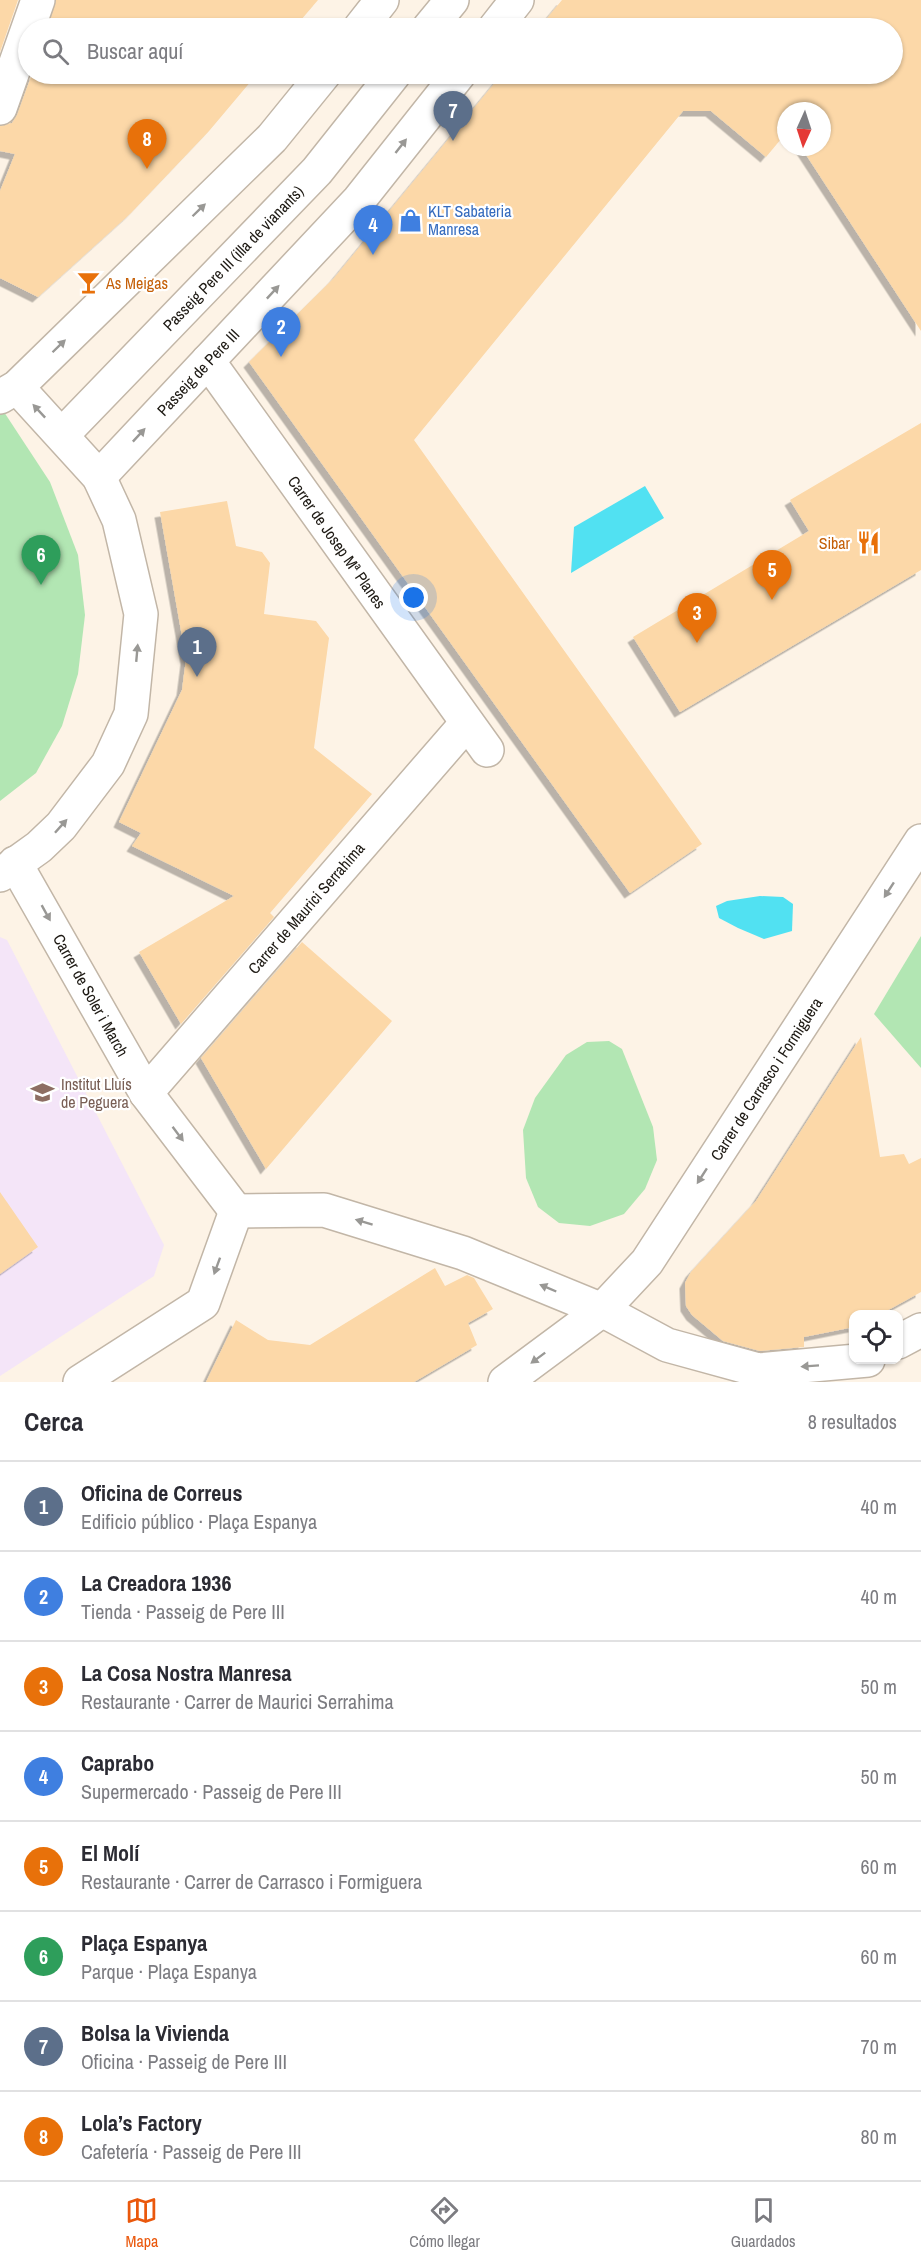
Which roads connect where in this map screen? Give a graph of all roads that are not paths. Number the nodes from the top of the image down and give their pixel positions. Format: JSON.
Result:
{"nodes":[{"id":1,"x":38,"y":0,"type":"edge"},
{"id":2,"x":382,"y":0,"type":"edge"},
{"id":3,"x":452,"y":0,"type":"edge"},
{"id":4,"x":517,"y":0,"type":"edge"},
{"id":5,"x":32,"y":18,"type":"edge"},
{"id":6,"x":368,"y":18,"type":"edge"},
{"id":7,"x":437,"y":18,"type":"edge"},
{"id":8,"x":503,"y":18,"type":"edge"},
{"id":9,"x":18,"y":57,"type":"edge"},
{"id":10,"x":316,"y":84,"type":"edge"},
{"id":11,"x":386,"y":84,"type":"edge"},
{"id":12,"x":451,"y":84,"type":"edge"},
{"id":13,"x":0,"y":108,"type":"edge"},
{"id":14,"x":208,"y":361,"type":"junction"},
{"id":15,"x":8,"y":392,"type":"edge"},
{"id":16,"x":62,"y":435,"type":"junction"},
{"id":17,"x":99,"y":477,"type":"junction"},
{"id":18,"x":466,"y":724,"type":"junction"},
{"id":19,"x":487,"y":750,"type":"dead end"},
{"id":20,"x":921,"y":841,"type":"edge"},
{"id":21,"x":8,"y":869,"type":"edge"},
{"id":22,"x":146,"y":1093,"type":"junction"},
{"id":23,"x":236,"y":1210,"type":"junction"},
{"id":24,"x":602,"y":1310,"type":"junction"},
{"id":25,"x":921,"y":1330,"type":"edge"},
{"id":26,"x":903,"y":1339,"type":"edge"},
{"id":27,"x":849,"y":1362,"type":"edge"},
{"id":28,"x":758,"y":1376,"type":"edge"},
{"id":29,"x":80,"y":1382,"type":"edge"},
{"id":30,"x":505,"y":1382,"type":"edge"}],
"edges":[{"from":1,"to":5,"type":"street"},
{"from":2,"to":6,"type":"street"},
{"from":3,"to":7,"type":"street"},
{"from":4,"to":8,"type":"street"},
{"from":9,"to":13,"type":"street"},
{"from":15,"to":10,"type":"street","one_way":true},
{"from":11,"to":16,"type":"street","name":"Passeig Pere III (illa de vianants)"},
{"from":14,"to":12,"type":"street","name":"Passeig de Pere III","one_way":true},
{"from":17,"to":14,"type":"street","name":"Passeig de Pere III","one_way":true},
{"from":14,"to":18,"type":"street","name":"Carrer de Josep Mª Planes"},
{"from":16,"to":15,"type":"street","one_way":true},
{"from":16,"to":17,"type":"street"},
{"from":21,"to":17,"type":"street","one_way":true},
{"from":18,"to":19,"type":"street","name":"Carrer de Josep Mª Planes"},
{"from":18,"to":22,"type":"street","name":"Carrer de Maurici Serrahima"},
{"from":20,"to":24,"type":"street","name":"Carrer de Carrasco i Formiguera","one_way":true},
{"from":21,"to":22,"type":"street","name":"Carrer de Soler i March","one_way":true},
{"from":22,"to":23,"type":"street","name":"Carrer de Soler i March","one_way":true},
{"from":24,"to":23,"type":"street","one_way":true},
{"from":23,"to":29,"type":"street","one_way":true},
{"from":24,"to":28,"type":"street"},
{"from":24,"to":30,"type":"street","name":"Carrer de Carrasco i Formiguera","one_way":true},
{"from":25,"to":26,"type":"street"},
{"from":27,"to":28,"type":"street","one_way":true}]}
